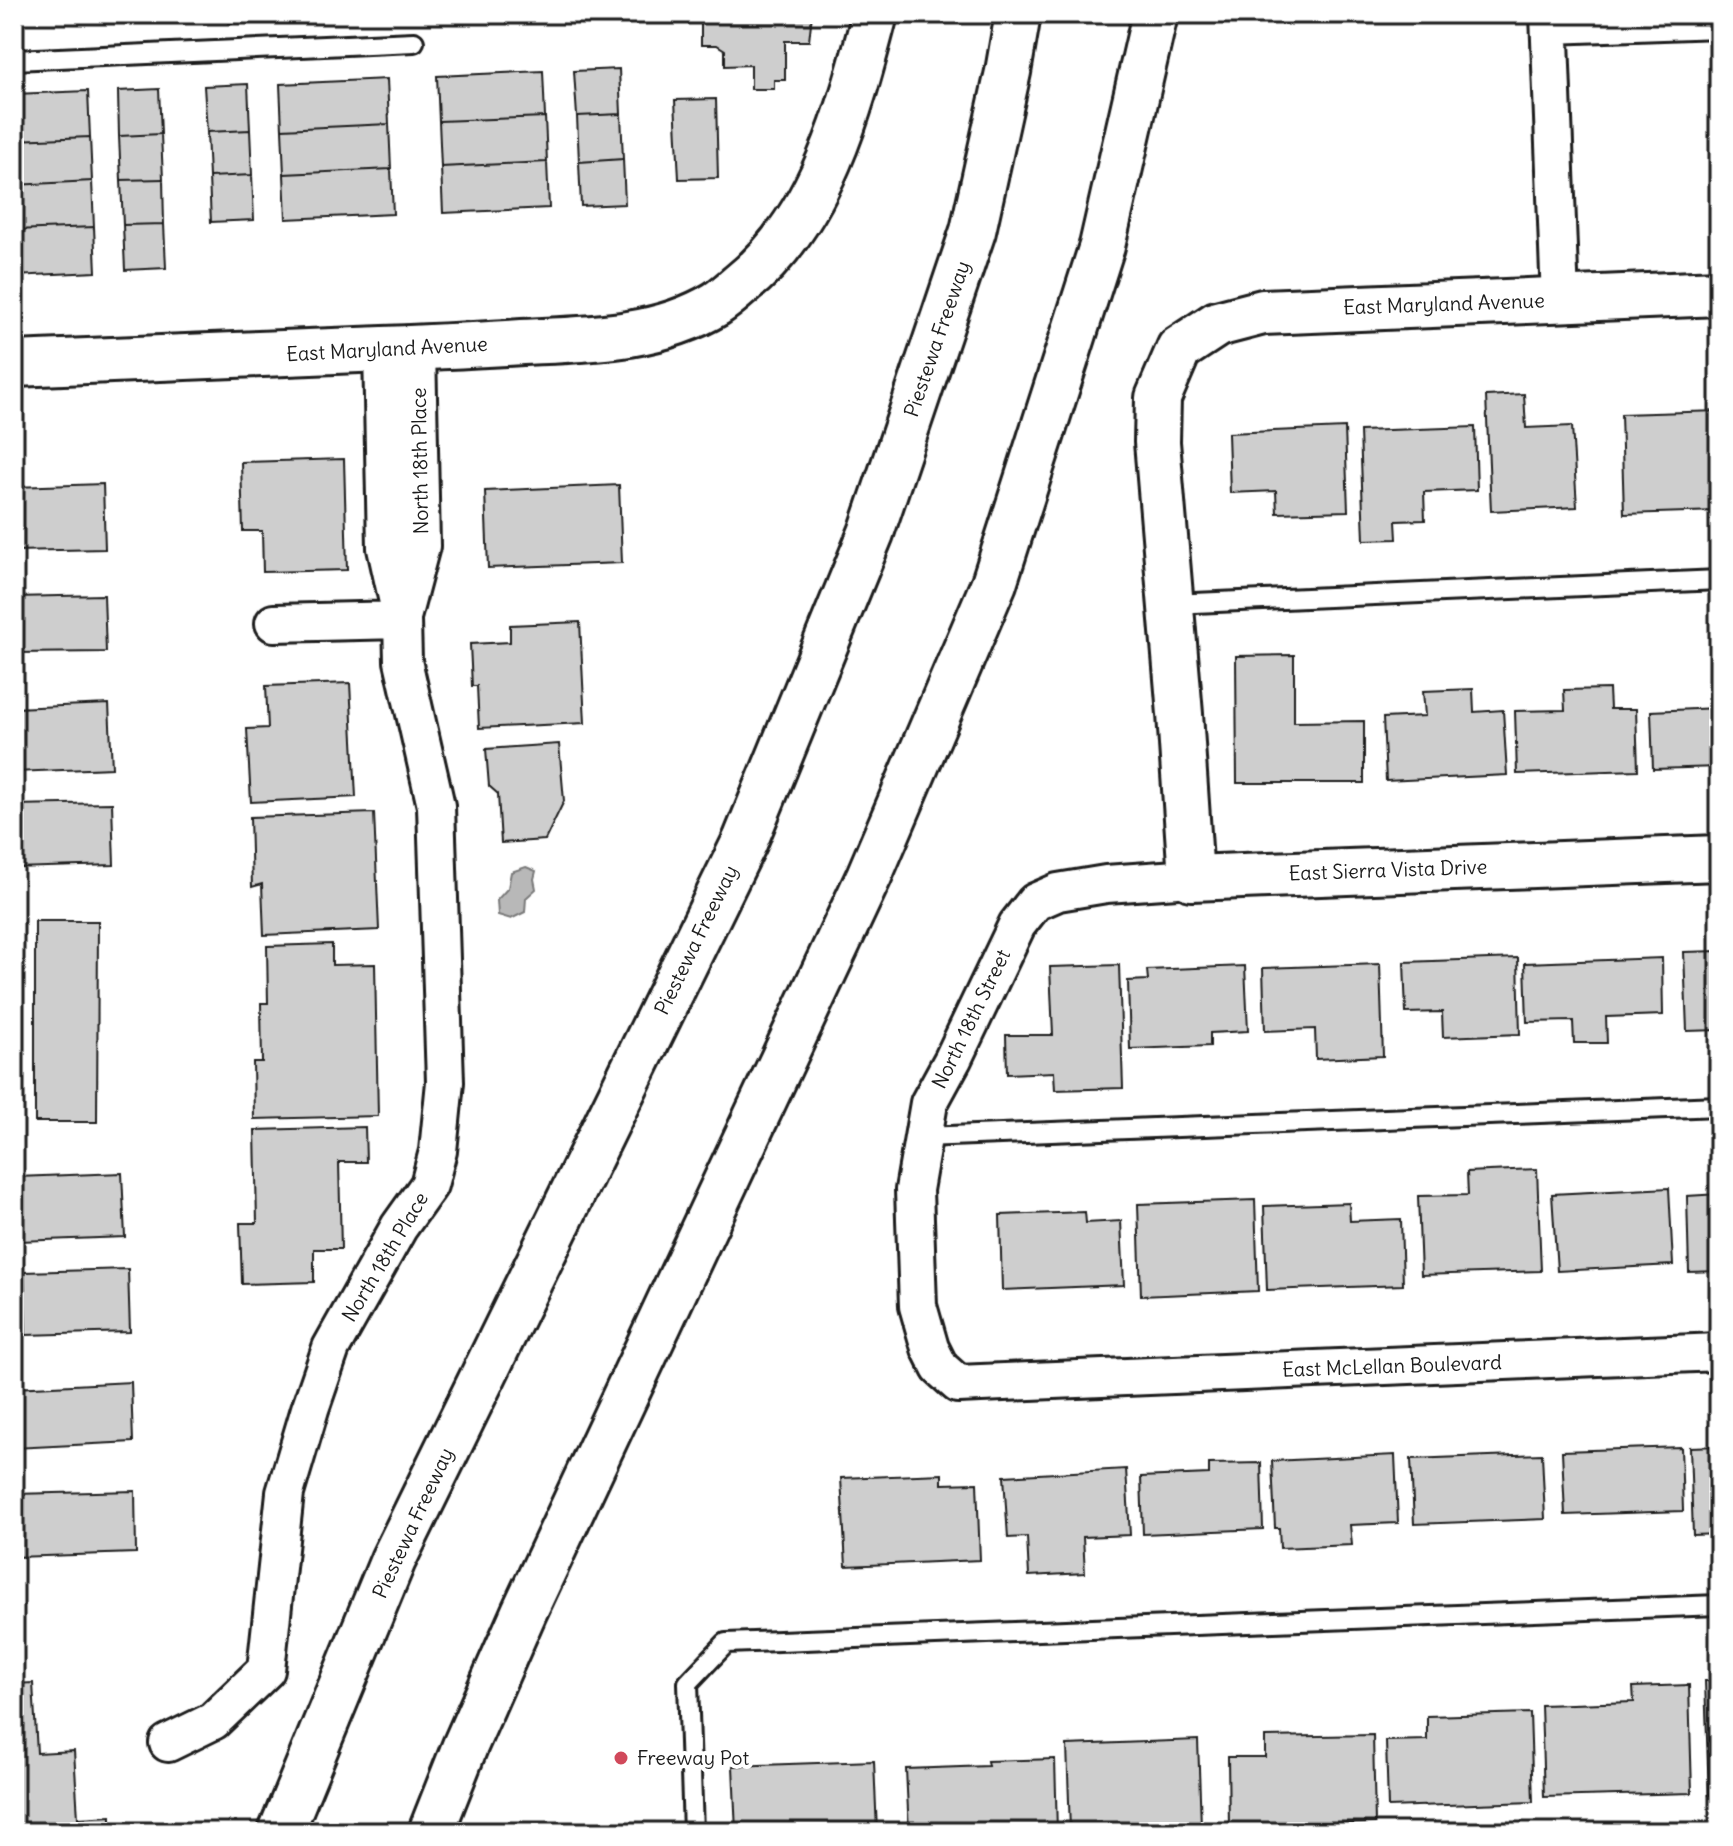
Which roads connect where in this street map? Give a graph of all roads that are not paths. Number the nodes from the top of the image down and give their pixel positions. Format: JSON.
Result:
{"nodes":[{"id":1,"x":875,"y":14,"type":"edge"},
{"id":2,"x":1018,"y":14,"type":"edge"},
{"id":3,"x":1155,"y":14,"type":"edge"},
{"id":4,"x":1719,"y":19,"type":"edge"},
{"id":5,"x":1549,"y":20,"type":"edge"},
{"id":6,"x":414,"y":42,"type":"dead end"},
{"id":7,"x":14,"y":60,"type":"edge"},
{"id":8,"x":1719,"y":293,"type":"edge"},
{"id":9,"x":1560,"y":300,"type":"junction"},
{"id":10,"x":400,"y":348,"type":"junction"},
{"id":11,"x":14,"y":364,"type":"edge"},
{"id":12,"x":1719,"y":580,"type":"edge"},
{"id":13,"x":1171,"y":604,"type":"junction"},
{"id":14,"x":402,"y":620,"type":"junction"},
{"id":15,"x":274,"y":623,"type":"dead end"},
{"id":16,"x":1719,"y":858,"type":"edge"},
{"id":17,"x":1191,"y":878,"type":"junction"},
{"id":18,"x":1058,"y":892,"type":"joint"},
{"id":19,"x":1719,"y":1106,"type":"edge"},
{"id":20,"x":923,"y":1137,"type":"junction"},
{"id":21,"x":1719,"y":1352,"type":"edge"},
{"id":22,"x":1066,"y":1380,"type":"joint"},
{"id":23,"x":1719,"y":1605,"type":"edge"},
{"id":24,"x":168,"y":1743,"type":"dead end"},
{"id":25,"x":281,"y":1832,"type":"edge"},
{"id":26,"x":431,"y":1832,"type":"edge"},
{"id":27,"x":693,"y":1832,"type":"edge"}],
"edges":[{"from":1,"to":10,"type":"main road","name":"East Maryland Avenue"},
{"from":2,"to":25,"type":"main road","name":"Piestewa Freeway"},
{"from":3,"to":26,"type":"main road"},
{"from":4,"to":5,"type":"street"},
{"from":5,"to":9,"type":"street"},
{"from":6,"to":7,"type":"lane"},
{"from":8,"to":9,"type":"main road","name":"East Maryland Avenue"},
{"from":9,"to":13,"type":"main road","name":"East Maryland Avenue"},
{"from":10,"to":11,"type":"main road","name":"East Maryland Avenue"},
{"from":10,"to":14,"type":"street","name":"North 18th Place"},
{"from":12,"to":13,"type":"lane"},
{"from":13,"to":17,"type":"main road"},
{"from":14,"to":15,"type":"street"},
{"from":14,"to":24,"type":"street","name":"North 18th Place"},
{"from":16,"to":17,"type":"main road","name":"East Sierra Vista Drive"},
{"from":17,"to":18,"type":"street","name":"East Sierra Vista Drive"},
{"from":18,"to":20,"type":"street","name":"North 18th Street"},
{"from":19,"to":20,"type":"lane"},
{"from":20,"to":22,"type":"street","name":"North 18th Street"},
{"from":21,"to":22,"type":"street","name":"East McLellan Boulevard"},
{"from":23,"to":27,"type":"lane"}]}
